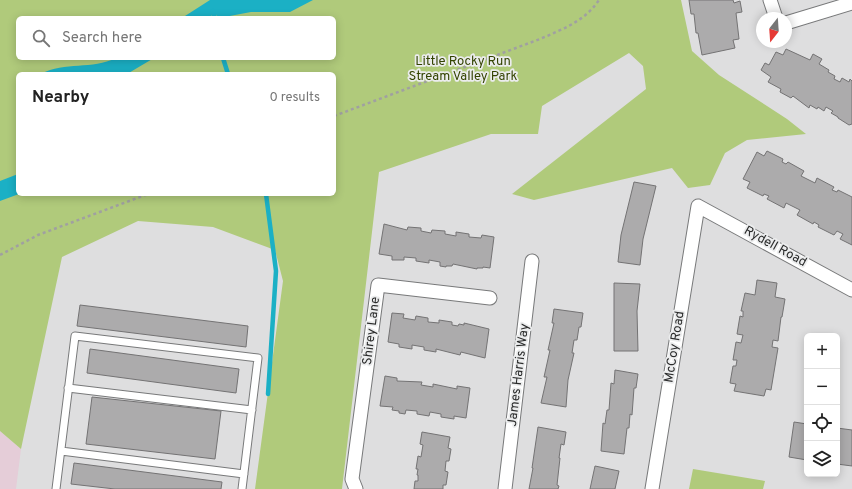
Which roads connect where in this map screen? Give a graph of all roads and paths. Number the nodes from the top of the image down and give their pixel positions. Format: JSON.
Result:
{"nodes":[{"id":1,"x":599,"y":0,"type":"edge"},
{"id":2,"x":770,"y":0,"type":"edge"},
{"id":3,"x":852,"y":3,"type":"edge"},
{"id":4,"x":774,"y":12,"type":"edge"},
{"id":5,"x":792,"y":21,"type":"edge"},
{"id":6,"x":336,"y":115,"type":"edge"},
{"id":7,"x":143,"y":196,"type":"edge"},
{"id":8,"x":698,"y":206,"type":"joint"},
{"id":9,"x":0,"y":256,"type":"edge"},
{"id":10,"x":532,"y":262,"type":"dead end"},
{"id":11,"x":852,"y":290,"type":"edge"},
{"id":12,"x":490,"y":298,"type":"dead end"},
{"id":13,"x":68,"y":388,"type":"junction"},
{"id":14,"x":252,"y":410,"type":"junction"},
{"id":15,"x":61,"y":451,"type":"junction"},
{"id":16,"x":244,"y":474,"type":"junction"},
{"id":17,"x":56,"y":489,"type":"edge"},
{"id":18,"x":242,"y":489,"type":"edge"},
{"id":19,"x":356,"y":489,"type":"edge"},
{"id":20,"x":506,"y":489,"type":"edge"},
{"id":21,"x":652,"y":489,"type":"edge"}],
"edges":[{"from":1,"to":6,"type":"path"},
{"from":2,"to":4,"type":"street"},
{"from":3,"to":5,"type":"street"},
{"from":7,"to":9,"type":"path"},
{"from":8,"to":11,"type":"street","name":"Rydell Road"},
{"from":8,"to":21,"type":"street","name":"McCoy Road"},
{"from":10,"to":20,"type":"street","name":"James Harris Way"},
{"from":12,"to":19,"type":"street","name":"Shirey Lane"},
{"from":13,"to":14,"type":"lane"},
{"from":13,"to":14,"type":"lane"},
{"from":13,"to":15,"type":"lane"},
{"from":14,"to":16,"type":"lane"},
{"from":15,"to":16,"type":"lane"},
{"from":15,"to":17,"type":"lane"},
{"from":16,"to":18,"type":"lane"}]}
